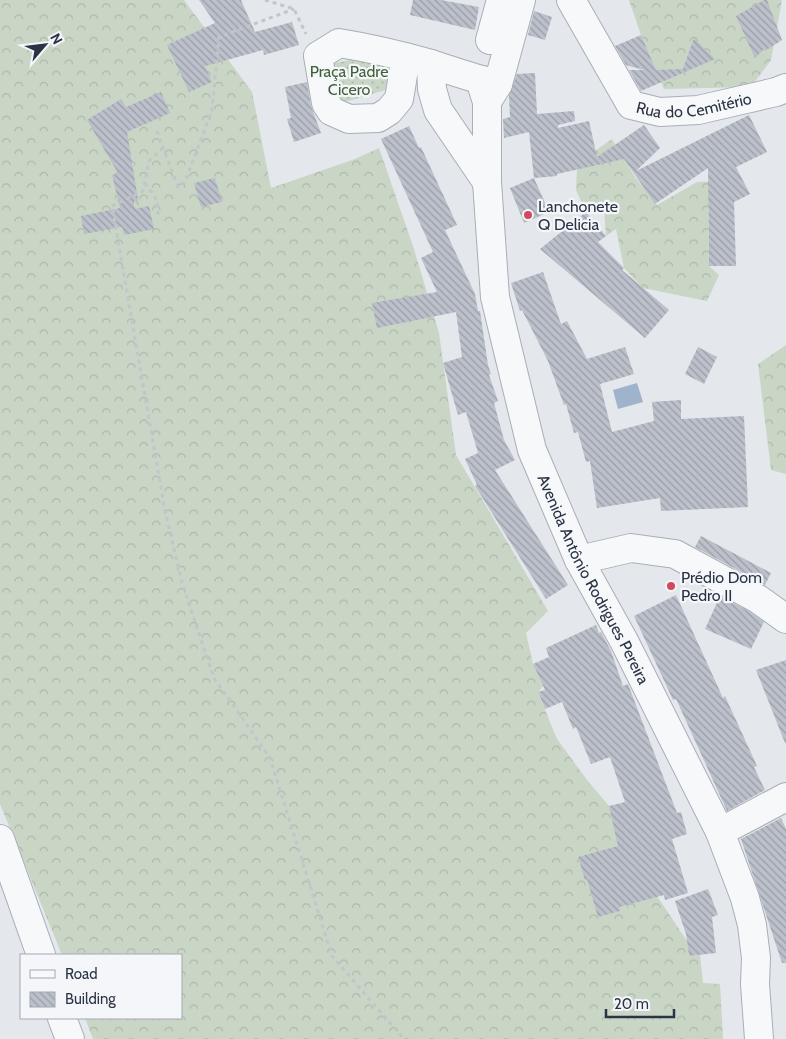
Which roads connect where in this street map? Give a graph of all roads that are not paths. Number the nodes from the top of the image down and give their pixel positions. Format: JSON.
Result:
{"nodes":[{"id":1,"x":500,"y":0,"type":"edge"},
{"id":2,"x":521,"y":0,"type":"edge"},
{"id":3,"x":570,"y":0,"type":"edge"},
{"id":4,"x":786,"y":88,"type":"edge"},
{"id":5,"x":488,"y":89,"type":"junction"},
{"id":6,"x":487,"y":182,"type":"junction"},
{"id":7,"x":579,"y":560,"type":"junction"},
{"id":8,"x":786,"y":619,"type":"edge"},
{"id":9,"x":786,"y":797,"type":"edge"},
{"id":10,"x":720,"y":832,"type":"junction"},
{"id":11,"x":0,"y":839,"type":"edge"},
{"id":12,"x":41,"y":954,"type":"edge"},
{"id":13,"x":62,"y":1019,"type":"edge"},
{"id":14,"x":70,"y":1039,"type":"edge"},
{"id":15,"x":759,"y":1039,"type":"edge"}],
"edges":[{"from":1,"to":5,"type":"street"},
{"from":2,"to":5,"type":"street"},
{"from":3,"to":4,"type":"street","name":"Rua do Cemitério"},
{"from":5,"to":6,"type":"street","name":"Avenida Antônio Rodrigues Pereira"},
{"from":5,"to":6,"type":"street"},
{"from":6,"to":7,"type":"street","name":"Avenida Antônio Rodrigues Pereira"},
{"from":7,"to":8,"type":"street"},
{"from":7,"to":10,"type":"street","name":"Avenida Antônio Rodrigues Pereira"},
{"from":9,"to":10,"type":"street"},
{"from":10,"to":15,"type":"street","name":"Avenida Antônio Rodrigues Pereira"},
{"from":11,"to":12,"type":"street"},
{"from":13,"to":14,"type":"street"}]}
